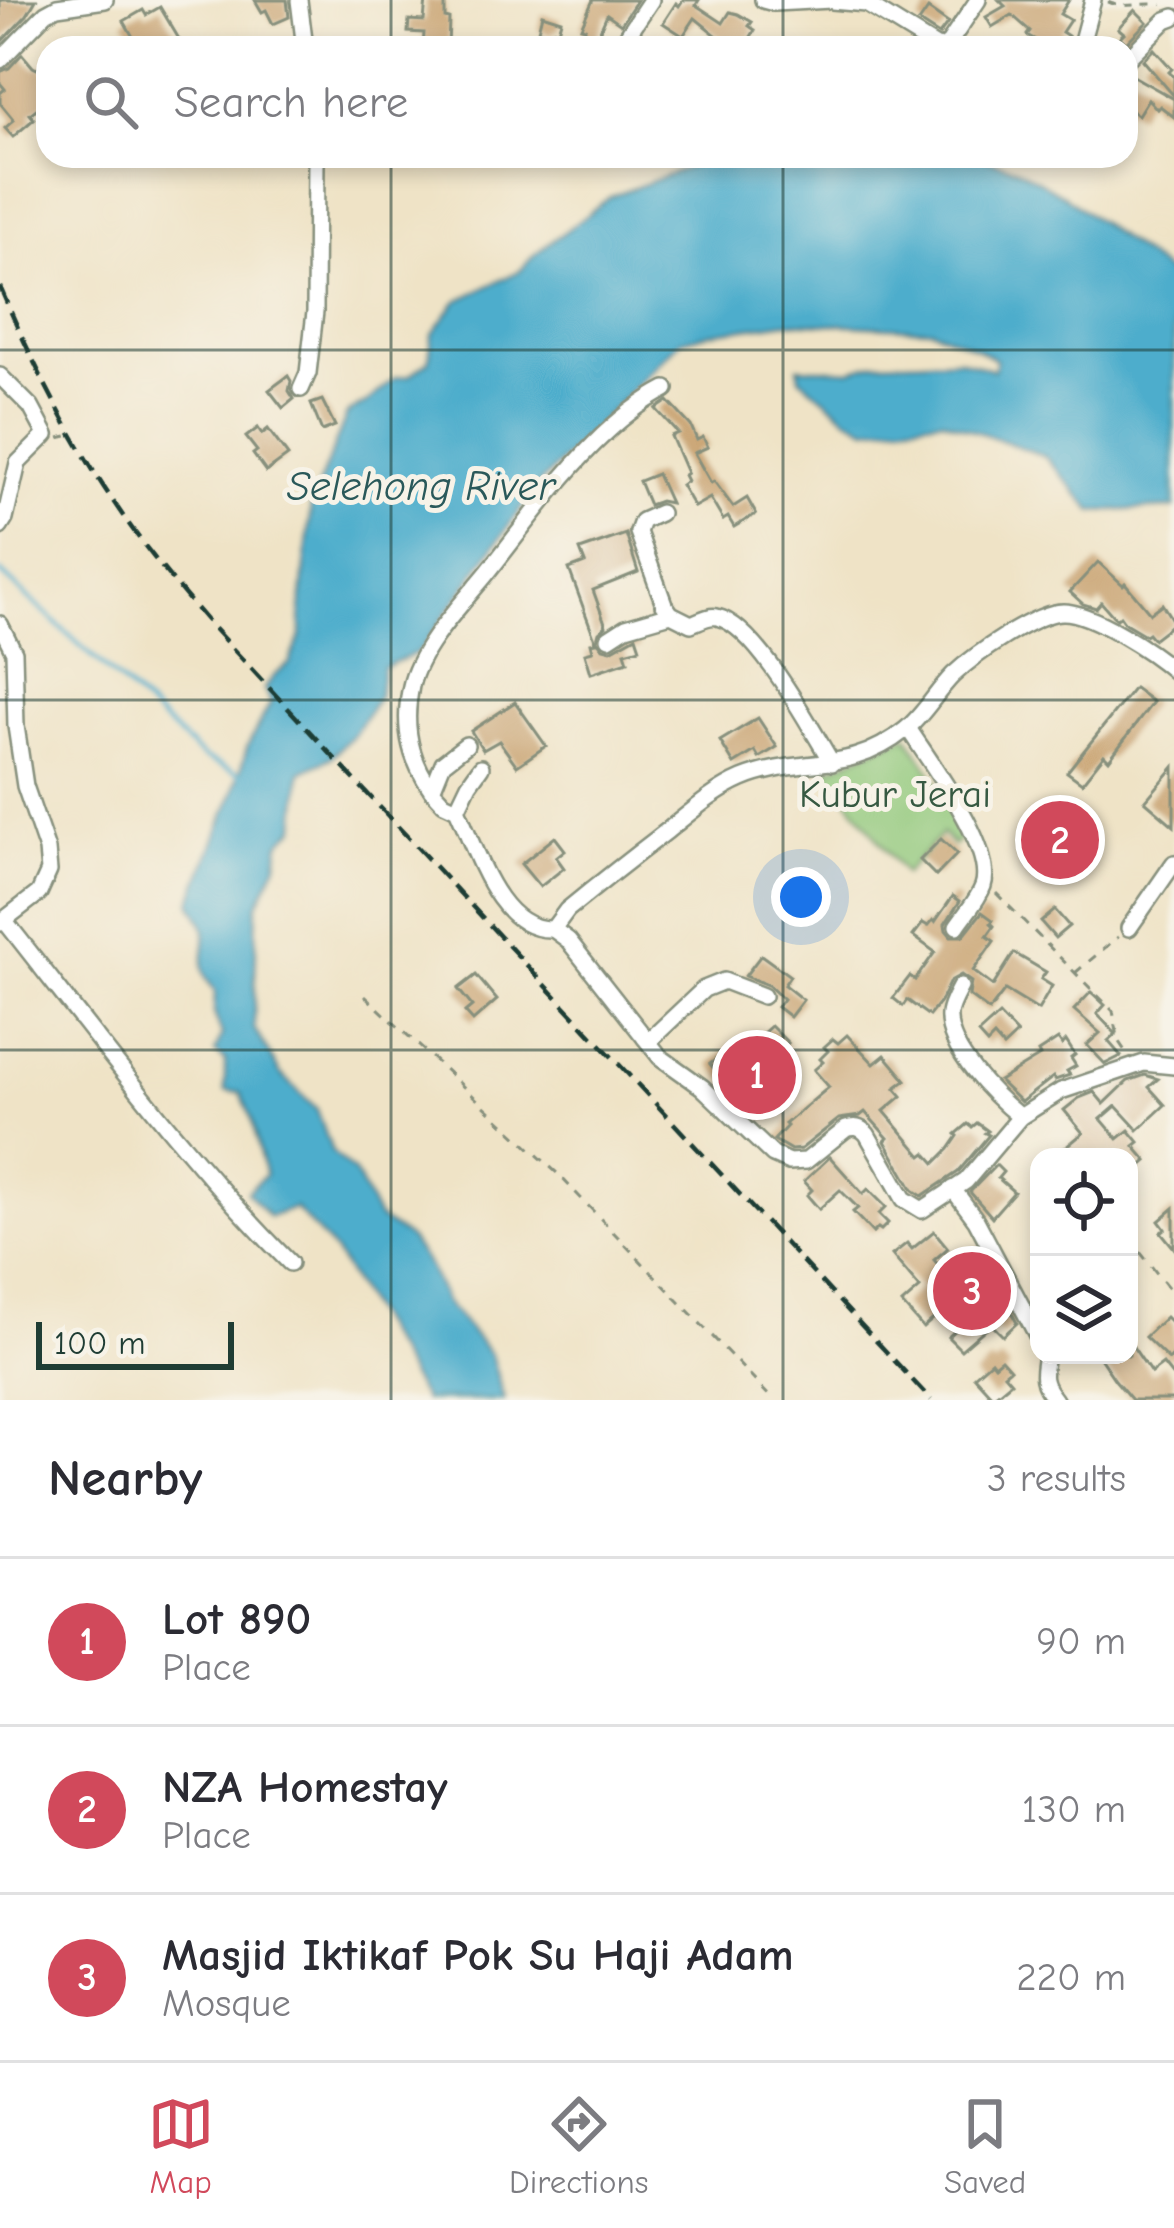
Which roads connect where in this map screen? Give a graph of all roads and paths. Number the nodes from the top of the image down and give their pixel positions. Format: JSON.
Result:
{"nodes":[{"id":1,"x":105,"y":0,"type":"edge"},
{"id":2,"x":299,"y":0,"type":"edge"},
{"id":3,"x":651,"y":0,"type":"edge"},
{"id":4,"x":763,"y":0,"type":"edge"},
{"id":5,"x":977,"y":0,"type":"edge"},
{"id":6,"x":1093,"y":0,"type":"edge"},
{"id":7,"x":1105,"y":0,"type":"edge"},
{"id":8,"x":832,"y":1,"type":"edge"},
{"id":9,"x":1171,"y":12,"type":"edge"},
{"id":10,"x":304,"y":36,"type":"edge"},
{"id":11,"x":627,"y":36,"type":"edge"},
{"id":12,"x":918,"y":36,"type":"edge"},
{"id":13,"x":952,"y":36,"type":"edge"},
{"id":14,"x":1083,"y":36,"type":"edge"},
{"id":15,"x":1138,"y":48,"type":"edge"},
{"id":16,"x":0,"y":60,"type":"edge"},
{"id":17,"x":316,"y":168,"type":"edge"},
{"id":18,"x":0,"y":376,"type":"edge"},
{"id":19,"x":301,"y":389,"type":"dead end"},
{"id":20,"x":666,"y":389,"type":"dead end"},
{"id":21,"x":4,"y":505,"type":"edge"},
{"id":22,"x":660,"y":513,"type":"dead end"},
{"id":23,"x":0,"y":527,"type":"edge"},
{"id":24,"x":671,"y":614,"type":"junction"},
{"id":25,"x":0,"y":624,"type":"edge"},
{"id":26,"x":609,"y":638,"type":"dead end"},
{"id":27,"x":1174,"y":671,"type":"edge"},
{"id":28,"x":908,"y":728,"type":"junction"},
{"id":29,"x":466,"y":745,"type":"dead end"},
{"id":30,"x":832,"y":763,"type":"junction"},
{"id":31,"x":481,"y":767,"type":"dead end"},
{"id":32,"x":432,"y":790,"type":"junction"},
{"id":33,"x":458,"y":809,"type":"junction"},
{"id":34,"x":1174,"y":863,"type":"edge"},
{"id":35,"x":984,"y":881,"type":"junction"},
{"id":36,"x":2,"y":922,"type":"edge"},
{"id":37,"x":957,"y":926,"type":"dead end"},
{"id":38,"x":1129,"y":928,"type":"joint"},
{"id":39,"x":553,"y":929,"type":"junction"},
{"id":40,"x":1075,"y":973,"type":"junction"},
{"id":41,"x":960,"y":987,"type":"dead end"},
{"id":42,"x":365,"y":996,"type":"dead end"},
{"id":43,"x":764,"y":996,"type":"dead end"},
{"id":44,"x":645,"y":1039,"type":"junction"},
{"id":45,"x":1135,"y":1066,"type":"junction"},
{"id":46,"x":1174,"y":1066,"type":"edge"},
{"id":47,"x":1020,"y":1118,"type":"junction"},
{"id":48,"x":953,"y":1189,"type":"junction"},
{"id":49,"x":1138,"y":1249,"type":"edge"},
{"id":50,"x":290,"y":1263,"type":"dead end"},
{"id":51,"x":1174,"y":1295,"type":"edge"},
{"id":52,"x":1030,"y":1322,"type":"edge"},
{"id":53,"x":1044,"y":1364,"type":"edge"},
{"id":54,"x":773,"y":1400,"type":"edge"},
{"id":55,"x":1055,"y":1400,"type":"edge"}],
"edges":[{"from":1,"to":16,"type":"street"},
{"from":2,"to":10,"type":"street"},
{"from":3,"to":11,"type":"street"},
{"from":4,"to":8,"type":"street"},
{"from":5,"to":13,"type":"street"},
{"from":6,"to":14,"type":"street"},
{"from":7,"to":9,"type":"path"},
{"from":8,"to":12,"type":"street"},
{"from":9,"to":15,"type":"street"},
{"from":17,"to":19,"type":"street"},
{"from":18,"to":21,"type":"street"},
{"from":20,"to":32,"type":"street"},
{"from":21,"to":23,"type":"street"},
{"from":22,"to":24,"type":"street"},
{"from":24,"to":26,"type":"street"},
{"from":24,"to":30,"type":"street"},
{"from":25,"to":36,"type":"street"},
{"from":27,"to":28,"type":"street"},
{"from":28,"to":30,"type":"street"},
{"from":28,"to":35,"type":"street"},
{"from":29,"to":32,"type":"street"},
{"from":30,"to":39,"type":"street"},
{"from":31,"to":33,"type":"street"},
{"from":32,"to":33,"type":"street"},
{"from":33,"to":39,"type":"street"},
{"from":34,"to":38,"type":"street"},
{"from":35,"to":37,"type":"street"},
{"from":35,"to":40,"type":"path"},
{"from":36,"to":50,"type":"street"},
{"from":38,"to":40,"type":"path"},
{"from":39,"to":44,"type":"street"},
{"from":40,"to":45,"type":"path"},
{"from":41,"to":47,"type":"street"},
{"from":42,"to":54,"type":"path"},
{"from":43,"to":44,"type":"street"},
{"from":44,"to":48,"type":"street"},
{"from":45,"to":46,"type":"street"},
{"from":45,"to":47,"type":"street"},
{"from":47,"to":48,"type":"street"},
{"from":48,"to":52,"type":"street"},
{"from":49,"to":51,"type":"path"},
{"from":53,"to":55,"type":"street"}]}
